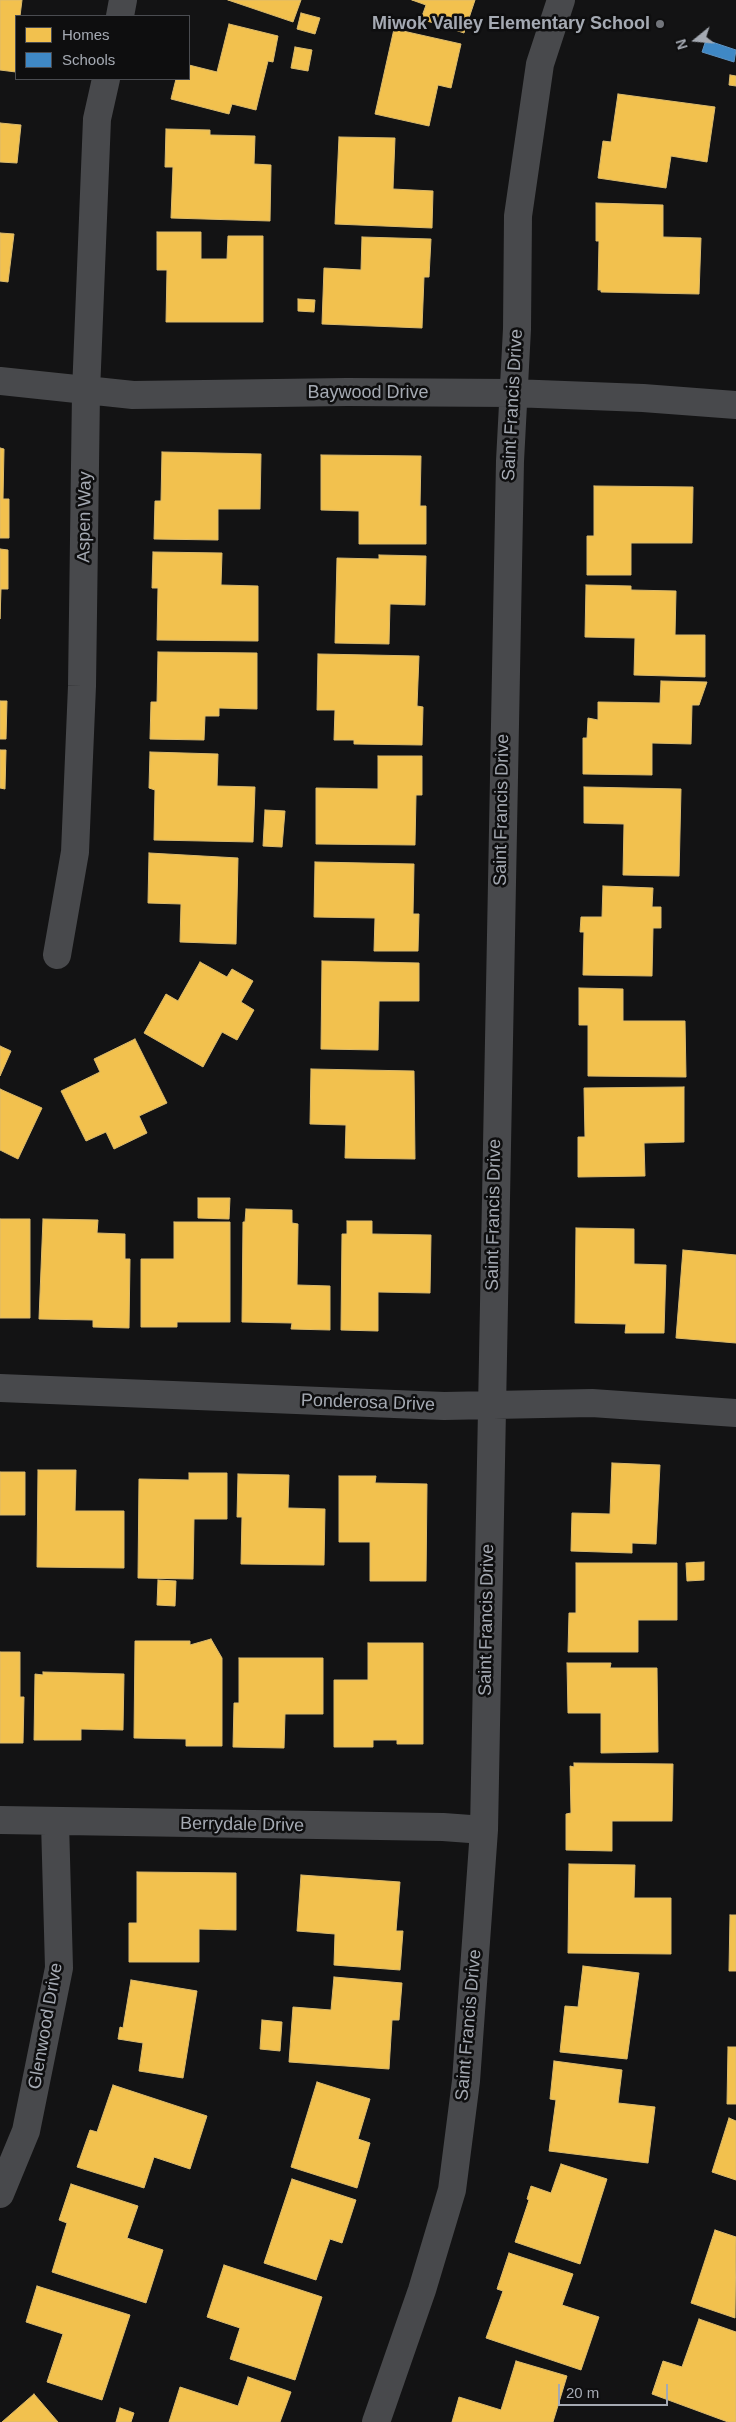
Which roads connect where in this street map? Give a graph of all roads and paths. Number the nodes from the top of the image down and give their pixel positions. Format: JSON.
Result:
{"nodes":[{"id":1,"x":123,"y":0,"type":"edge"},
{"id":2,"x":561,"y":0,"type":"edge"},
{"id":3,"x":120,"y":15,"type":"edge"},
{"id":4,"x":106,"y":80,"type":"edge"},
{"id":5,"x":0,"y":381,"type":"edge"},
{"id":6,"x":86,"y":392,"type":"junction"},
{"id":7,"x":512,"y":393,"type":"junction"},
{"id":8,"x":736,"y":405,"type":"edge"},
{"id":9,"x":57,"y":955,"type":"dead end"},
{"id":10,"x":0,"y":1388,"type":"edge"},
{"id":11,"x":490,"y":1404,"type":"junction"},
{"id":12,"x":736,"y":1413,"type":"edge"},
{"id":13,"x":0,"y":1820,"type":"edge"},
{"id":14,"x":55,"y":1822,"type":"junction"},
{"id":15,"x":484,"y":1830,"type":"junction"},
{"id":16,"x":0,"y":2194,"type":"edge"},
{"id":17,"x":376,"y":2422,"type":"edge"}],
"edges":[{"from":1,"to":3,"type":"street"},
{"from":2,"to":7,"type":"street","name":"Saint Francis Drive"},
{"from":4,"to":6,"type":"street","name":"Aspen Way"},
{"from":5,"to":6,"type":"street","name":"Baywood Drive"},
{"from":6,"to":7,"type":"street","name":"Baywood Drive"},
{"from":6,"to":9,"type":"street","name":"Aspen Way"},
{"from":7,"to":8,"type":"street","name":"Baywood Drive"},
{"from":7,"to":11,"type":"street","name":"Saint Francis Drive"},
{"from":10,"to":11,"type":"street","name":"Ponderosa Drive"},
{"from":11,"to":12,"type":"street","name":"Ponderosa Drive"},
{"from":11,"to":15,"type":"street","name":"Saint Francis Drive"},
{"from":13,"to":14,"type":"street","name":"Berrydale Drive"},
{"from":14,"to":15,"type":"street","name":"Berrydale Drive"},
{"from":14,"to":16,"type":"street","name":"Glenwood Drive"},
{"from":15,"to":17,"type":"street","name":"Saint Francis Drive"}]}
